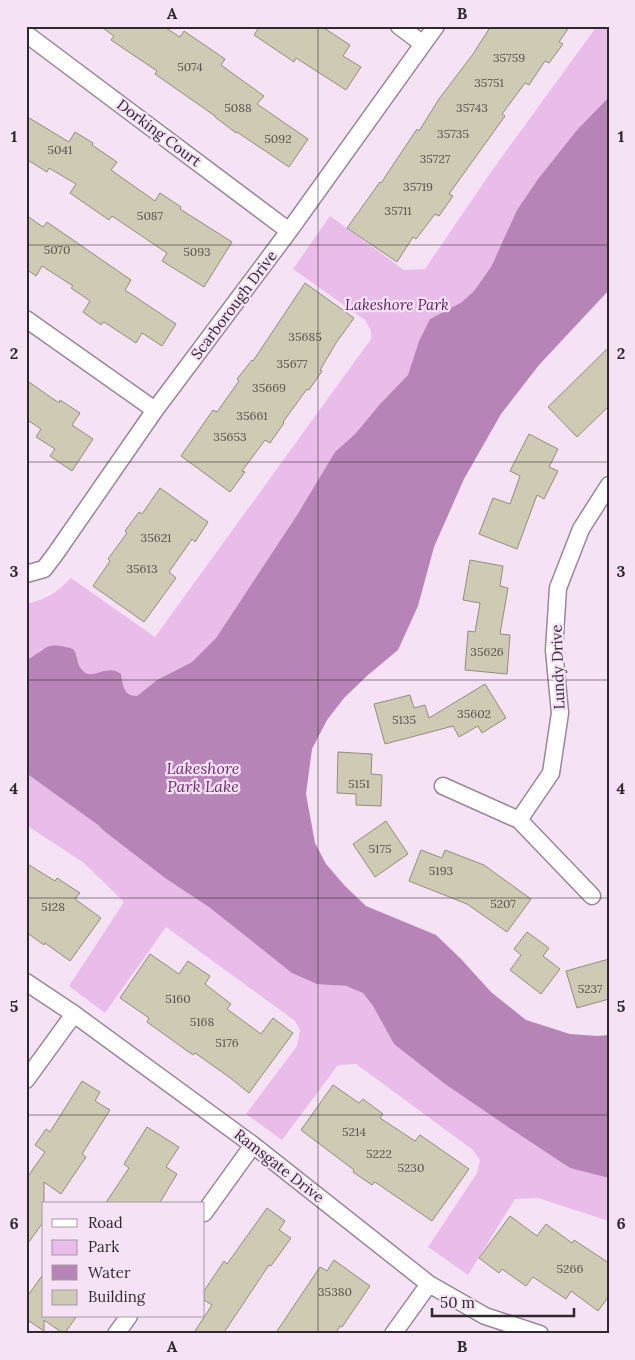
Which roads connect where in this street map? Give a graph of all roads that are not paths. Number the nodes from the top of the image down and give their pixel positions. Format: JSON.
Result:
{"nodes":[{"id":1,"x":399,"y":26,"type":"edge"},
{"id":2,"x":436,"y":26,"type":"edge"},
{"id":3,"x":29,"y":36,"type":"dead end"},
{"id":4,"x":423,"y":44,"type":"junction"},
{"id":5,"x":289,"y":231,"type":"junction"},
{"id":6,"x":26,"y":319,"type":"edge"},
{"id":7,"x":156,"y":410,"type":"junction"},
{"id":8,"x":609,"y":485,"type":"edge"},
{"id":9,"x":26,"y":574,"type":"edge"},
{"id":10,"x":443,"y":786,"type":"dead end"},
{"id":11,"x":519,"y":820,"type":"junction"},
{"id":12,"x":592,"y":896,"type":"dead end"},
{"id":13,"x":26,"y":982,"type":"edge"},
{"id":14,"x":74,"y":1014,"type":"junction"},
{"id":15,"x":26,"y":1080,"type":"edge"},
{"id":16,"x":253,"y":1145,"type":"junction"},
{"id":17,"x":205,"y":1212,"type":"edge"},
{"id":18,"x":429,"y":1284,"type":"junction"},
{"id":19,"x":128,"y":1318,"type":"edge"},
{"id":20,"x":116,"y":1334,"type":"edge"},
{"id":21,"x":393,"y":1334,"type":"edge"},
{"id":22,"x":540,"y":1334,"type":"edge"}],
"edges":[{"from":1,"to":4,"type":"street"},
{"from":2,"to":4,"type":"street","name":"Scarborough Drive"},
{"from":3,"to":5,"type":"street","name":"Dorking Court"},
{"from":4,"to":5,"type":"street","name":"Scarborough Drive"},
{"from":5,"to":7,"type":"street","name":"Scarborough Drive"},
{"from":6,"to":7,"type":"street"},
{"from":7,"to":9,"type":"street","name":"Scarborough Drive"},
{"from":8,"to":11,"type":"street","name":"Lundy Drive"},
{"from":10,"to":11,"type":"street"},
{"from":11,"to":12,"type":"street"},
{"from":13,"to":14,"type":"street","name":"Ramsgate Drive"},
{"from":14,"to":15,"type":"street"},
{"from":14,"to":16,"type":"street","name":"Ramsgate Drive"},
{"from":16,"to":17,"type":"street"},
{"from":16,"to":18,"type":"street","name":"Ramsgate Drive"},
{"from":18,"to":21,"type":"street"},
{"from":18,"to":22,"type":"street","name":"Ramsgate Drive"},
{"from":19,"to":20,"type":"street"}]}
